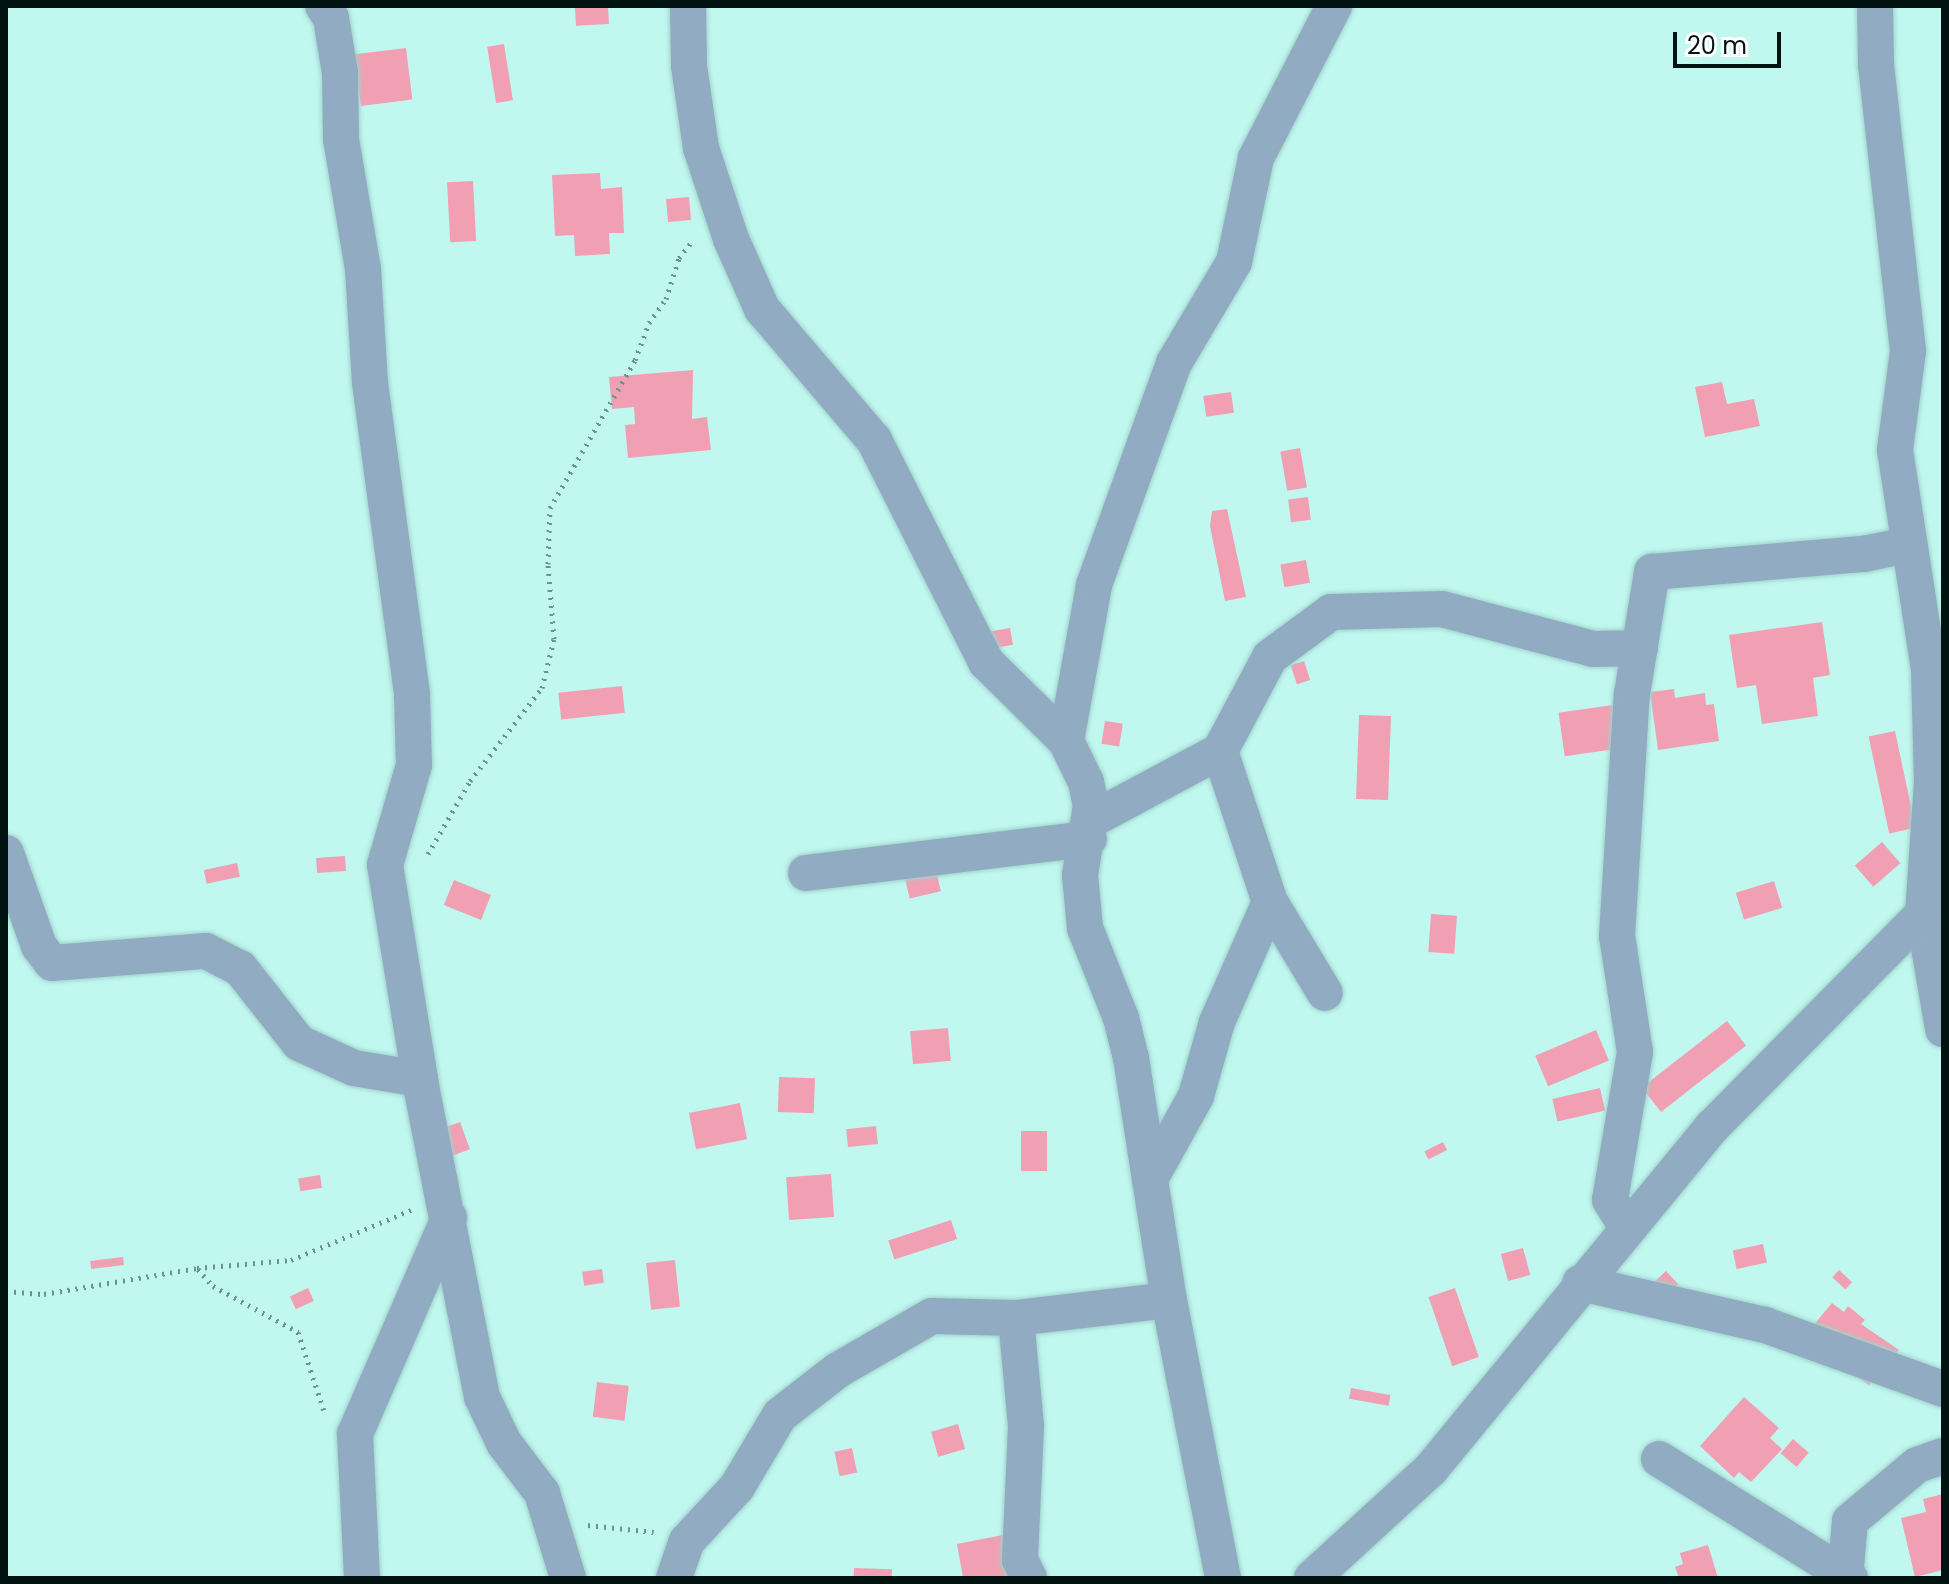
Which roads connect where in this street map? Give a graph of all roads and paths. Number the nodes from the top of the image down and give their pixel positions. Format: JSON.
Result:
{"nodes":[{"id":1,"x":323,"y":6,"type":"edge"},
{"id":2,"x":688,"y":6,"type":"edge"},
{"id":3,"x":1334,"y":6,"type":"edge"},
{"id":4,"x":1875,"y":6,"type":"edge"},
{"id":5,"x":731,"y":239,"type":"junction"},
{"id":6,"x":1908,"y":545,"type":"junction"},
{"id":7,"x":1640,"y":648,"type":"junction"},
{"id":8,"x":1066,"y":741,"type":"junction"},
{"id":9,"x":1220,"y":751,"type":"junction"},
{"id":10,"x":1090,"y":830,"type":"junction"},
{"id":11,"x":6,"y":853,"type":"edge"},
{"id":12,"x":424,"y":861,"type":"dead end"},
{"id":13,"x":806,"y":873,"type":"dead end"},
{"id":14,"x":1270,"y":902,"type":"junction"},
{"id":15,"x":1933,"y":904,"type":"edge"},
{"id":16,"x":1325,"y":993,"type":"dead end"},
{"id":17,"x":1943,"y":1029,"type":"edge"},
{"id":18,"x":420,"y":1079,"type":"junction"},
{"id":19,"x":1150,"y":1179,"type":"junction"},
{"id":20,"x":447,"y":1207,"type":"junction"},
{"id":21,"x":1627,"y":1228,"type":"junction"},
{"id":22,"x":197,"y":1268,"type":"junction"},
{"id":23,"x":1580,"y":1283,"type":"junction"},
{"id":24,"x":6,"y":1291,"type":"edge"},
{"id":25,"x":1169,"y":1300,"type":"junction"},
{"id":26,"x":1016,"y":1318,"type":"junction"},
{"id":27,"x":1943,"y":1389,"type":"edge"},
{"id":28,"x":1943,"y":1456,"type":"edge"},
{"id":29,"x":356,"y":1459,"type":"junction"},
{"id":30,"x":1659,"y":1459,"type":"dead end"},
{"id":31,"x":556,"y":1522,"type":"junction"},
{"id":32,"x":680,"y":1563,"type":"edge"},
{"id":33,"x":1847,"y":1577,"type":"edge"},
{"id":34,"x":362,"y":1578,"type":"edge"},
{"id":35,"x":568,"y":1578,"type":"edge"},
{"id":36,"x":1029,"y":1578,"type":"edge"},
{"id":37,"x":1223,"y":1578,"type":"edge"},
{"id":38,"x":1312,"y":1578,"type":"edge"}],
"edges":[{"from":1,"to":18,"type":"street"},
{"from":2,"to":5,"type":"street"},
{"from":3,"to":8,"type":"street"},
{"from":4,"to":6,"type":"street"},
{"from":5,"to":8,"type":"street"},
{"from":5,"to":12,"type":"path"},
{"from":6,"to":7,"type":"street"},
{"from":6,"to":15,"type":"street"},
{"from":7,"to":9,"type":"street"},
{"from":7,"to":21,"type":"street"},
{"from":8,"to":10,"type":"street"},
{"from":9,"to":10,"type":"street"},
{"from":9,"to":14,"type":"street"},
{"from":10,"to":13,"type":"street"},
{"from":10,"to":19,"type":"street"},
{"from":11,"to":18,"type":"street"},
{"from":14,"to":16,"type":"street"},
{"from":14,"to":19,"type":"street"},
{"from":15,"to":17,"type":"street"},
{"from":15,"to":21,"type":"street"},
{"from":18,"to":20,"type":"street"},
{"from":19,"to":25,"type":"street"},
{"from":20,"to":22,"type":"path"},
{"from":20,"to":29,"type":"street"},
{"from":20,"to":31,"type":"street"},
{"from":21,"to":23,"type":"street"},
{"from":22,"to":24,"type":"path"},
{"from":22,"to":29,"type":"path"},
{"from":23,"to":27,"type":"street"},
{"from":23,"to":38,"type":"street"},
{"from":25,"to":26,"type":"street"},
{"from":25,"to":37,"type":"street"},
{"from":26,"to":32,"type":"street"},
{"from":26,"to":36,"type":"street"},
{"from":28,"to":33,"type":"street"},
{"from":29,"to":34,"type":"street"},
{"from":30,"to":33,"type":"street"},
{"from":31,"to":32,"type":"path"},
{"from":31,"to":35,"type":"street"}]}
